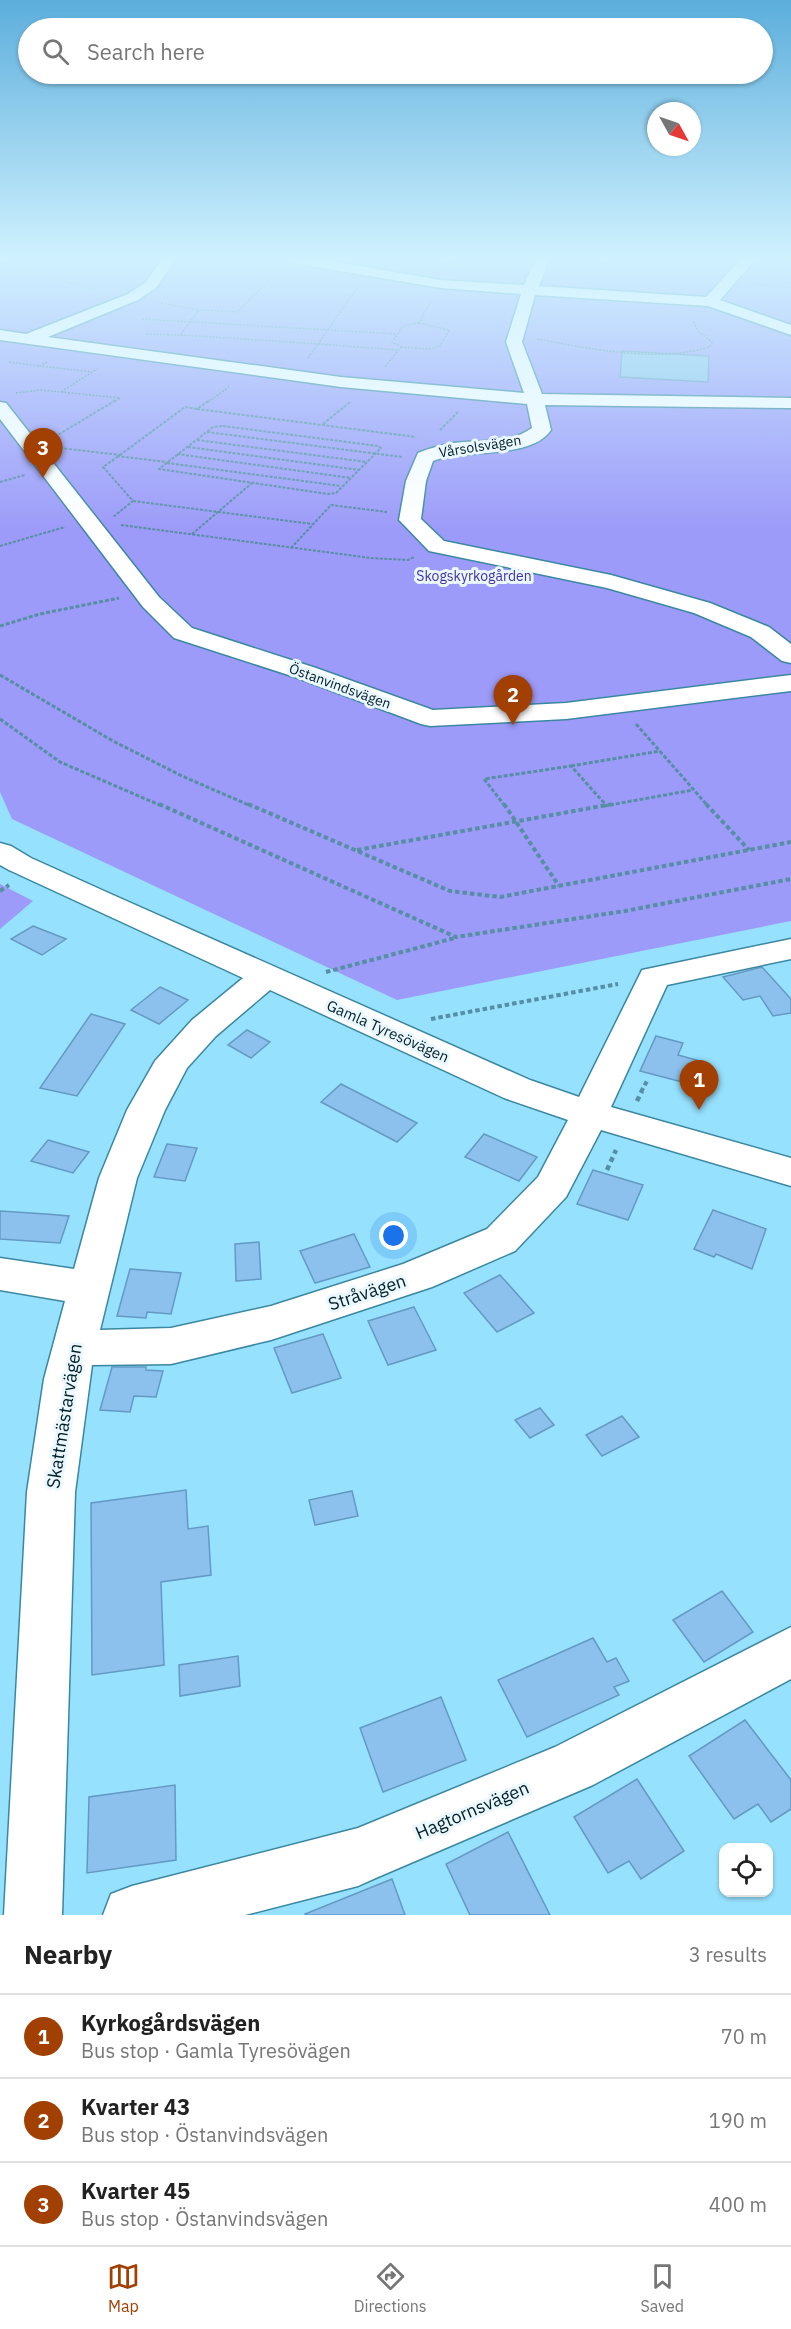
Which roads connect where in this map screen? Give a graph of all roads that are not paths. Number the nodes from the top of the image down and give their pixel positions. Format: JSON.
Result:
{"nodes":[{"id":1,"x":92,"y":349,"type":"edge"},
{"id":2,"x":517,"y":349,"type":"edge"},
{"id":3,"x":535,"y":399,"type":"junction"},
{"id":4,"x":5,"y":400,"type":"edge"},
{"id":5,"x":791,"y":403,"type":"edge"},
{"id":6,"x":791,"y":656,"type":"edge"},
{"id":7,"x":791,"y":683,"type":"edge"},
{"id":8,"x":0,"y":852,"type":"edge"},
{"id":9,"x":791,"y":949,"type":"edge"},
{"id":10,"x":266,"y":976,"type":"junction"},
{"id":11,"x":589,"y":1113,"type":"junction"},
{"id":12,"x":791,"y":1172,"type":"edge"},
{"id":13,"x":0,"y":1274,"type":"edge"},
{"id":14,"x":89,"y":1288,"type":"junction"},
{"id":15,"x":74,"y":1348,"type":"junction"},
{"id":16,"x":791,"y":1652,"type":"edge"},
{"id":17,"x":33,"y":1915,"type":"edge"},
{"id":18,"x":132,"y":1915,"type":"edge"}],
"edges":[{"from":1,"to":3,"type":"street"},
{"from":2,"to":3,"type":"street","name":"Vårsolsvägen"},
{"from":3,"to":5,"type":"street"},
{"from":3,"to":6,"type":"street","name":"Vårsolsvägen"},
{"from":4,"to":7,"type":"street","name":"Östanvindsvägen"},
{"from":8,"to":10,"type":"street","name":"Gamla Tyresövägen"},
{"from":9,"to":11,"type":"street","name":"Stråvägen"},
{"from":10,"to":11,"type":"street","name":"Gamla Tyresövägen"},
{"from":10,"to":14,"type":"street","name":"Skattmästarvägen"},
{"from":11,"to":12,"type":"street","name":"Gamla Tyresövägen"},
{"from":11,"to":15,"type":"street","name":"Stråvägen"},
{"from":13,"to":14,"type":"street"},
{"from":14,"to":15,"type":"street","name":"Skattmästarvägen"},
{"from":15,"to":17,"type":"street","name":"Skattmästarvägen"},
{"from":16,"to":18,"type":"street","name":"Hagtornsvägen"}]}
